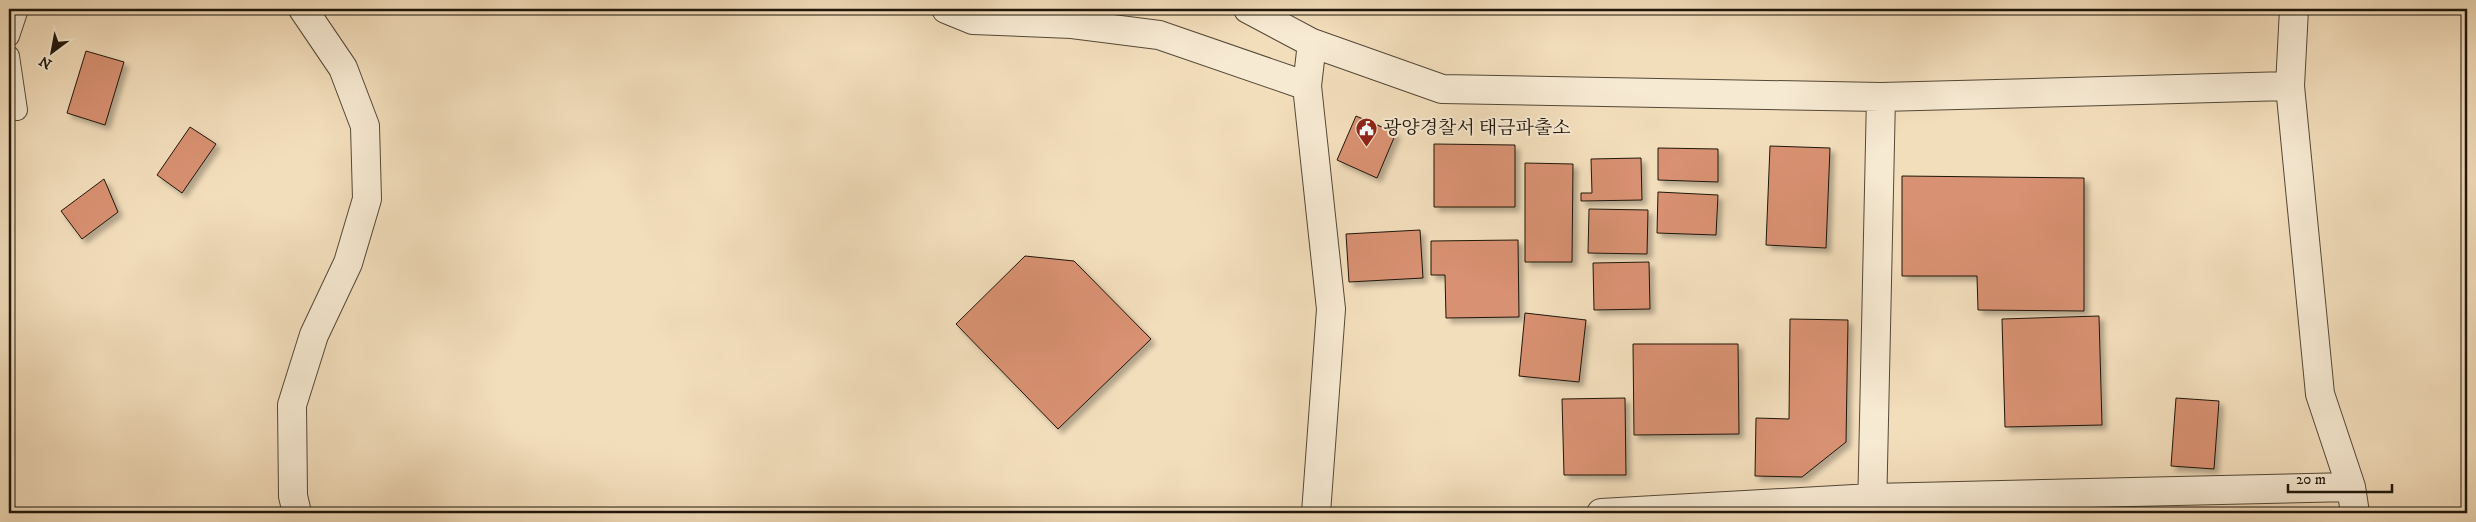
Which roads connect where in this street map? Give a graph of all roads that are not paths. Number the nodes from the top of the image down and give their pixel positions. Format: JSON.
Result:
{"nodes":[{"id":1,"x":18,"y":9,"type":"edge"},
{"id":2,"x":303,"y":9,"type":"edge"},
{"id":3,"x":946,"y":9,"type":"edge"},
{"id":4,"x":1248,"y":9,"type":"edge"},
{"id":5,"x":2294,"y":9,"type":"edge"},
{"id":6,"x":9,"y":36,"type":"edge"},
{"id":7,"x":1312,"y":43,"type":"junction"},
{"id":8,"x":9,"y":56,"type":"edge"},
{"id":9,"x":1306,"y":86,"type":"junction"},
{"id":10,"x":2290,"y":86,"type":"junction"},
{"id":11,"x":1881,"y":97,"type":"junction"},
{"id":12,"x":17,"y":110,"type":"dead end"},
{"id":13,"x":2353,"y":500,"type":"edge"},
{"id":14,"x":1872,"y":506,"type":"edge"},
{"id":15,"x":297,"y":513,"type":"edge"},
{"id":16,"x":1316,"y":513,"type":"edge"},
{"id":17,"x":1601,"y":513,"type":"edge"}],
"edges":[{"from":1,"to":6,"type":"lane"},
{"from":2,"to":15,"type":"street"},
{"from":3,"to":9,"type":"street"},
{"from":4,"to":7,"type":"street"},
{"from":5,"to":10,"type":"street"},
{"from":7,"to":9,"type":"street"},
{"from":7,"to":11,"type":"street"},
{"from":8,"to":12,"type":"lane"},
{"from":9,"to":16,"type":"street"},
{"from":10,"to":11,"type":"street"},
{"from":10,"to":13,"type":"street"},
{"from":11,"to":14,"type":"street"},
{"from":13,"to":14,"type":"street"},
{"from":14,"to":17,"type":"street"}]}
